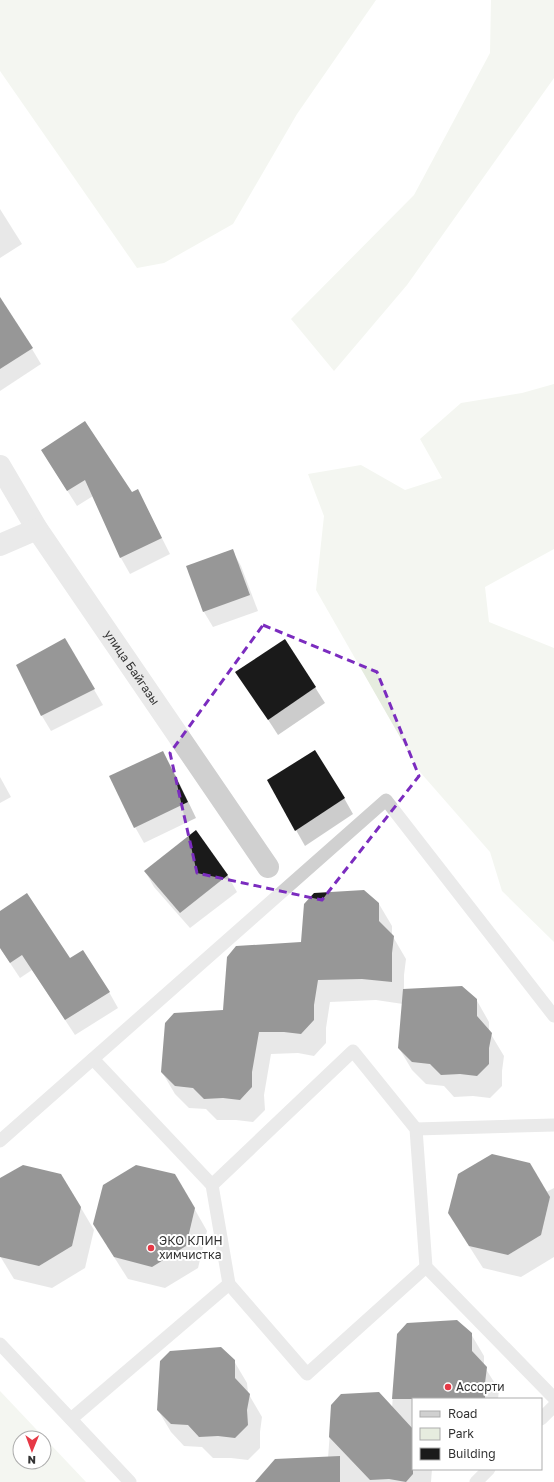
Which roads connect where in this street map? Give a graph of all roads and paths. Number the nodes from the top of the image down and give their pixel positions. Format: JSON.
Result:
{"nodes":[{"id":1,"x":0,"y":466,"type":"edge"},
{"id":2,"x":37,"y":529,"type":"junction"},
{"id":3,"x":0,"y":545,"type":"edge"},
{"id":4,"x":268,"y":867,"type":"dead end"},
{"id":5,"x":554,"y":1016,"type":"edge"},
{"id":6,"x":93,"y":1059,"type":"junction"},
{"id":7,"x":554,"y":1125,"type":"edge"},
{"id":8,"x":416,"y":1129,"type":"junction"},
{"id":9,"x":0,"y":1142,"type":"edge"},
{"id":10,"x":212,"y":1186,"type":"junction"},
{"id":11,"x":426,"y":1267,"type":"junction"},
{"id":12,"x":229,"y":1284,"type":"junction"},
{"id":13,"x":0,"y":1344,"type":"edge"},
{"id":14,"x":554,"y":1398,"type":"edge"},
{"id":15,"x":554,"y":1406,"type":"edge"},
{"id":16,"x":542,"y":1418,"type":"edge"},
{"id":17,"x":71,"y":1419,"type":"junction"},
{"id":18,"x":488,"y":1470,"type":"edge"},
{"id":19,"x":130,"y":1482,"type":"edge"},
{"id":20,"x":476,"y":1482,"type":"edge"}],
"edges":[{"from":1,"to":2,"type":"street","name":"улица Байгазы"},
{"from":2,"to":3,"type":"street"},
{"from":2,"to":4,"type":"street","name":"улица Байгазы"},
{"from":5,"to":6,"type":"lane"},
{"from":6,"to":9,"type":"lane"},
{"from":6,"to":10,"type":"lane"},
{"from":7,"to":8,"type":"lane"},
{"from":8,"to":10,"type":"lane"},
{"from":8,"to":11,"type":"lane"},
{"from":10,"to":12,"type":"lane"},
{"from":11,"to":12,"type":"lane"},
{"from":11,"to":14,"type":"lane"},
{"from":12,"to":17,"type":"lane"},
{"from":13,"to":17,"type":"lane"},
{"from":15,"to":16,"type":"lane"},
{"from":17,"to":19,"type":"lane"},
{"from":18,"to":20,"type":"lane"}]}
